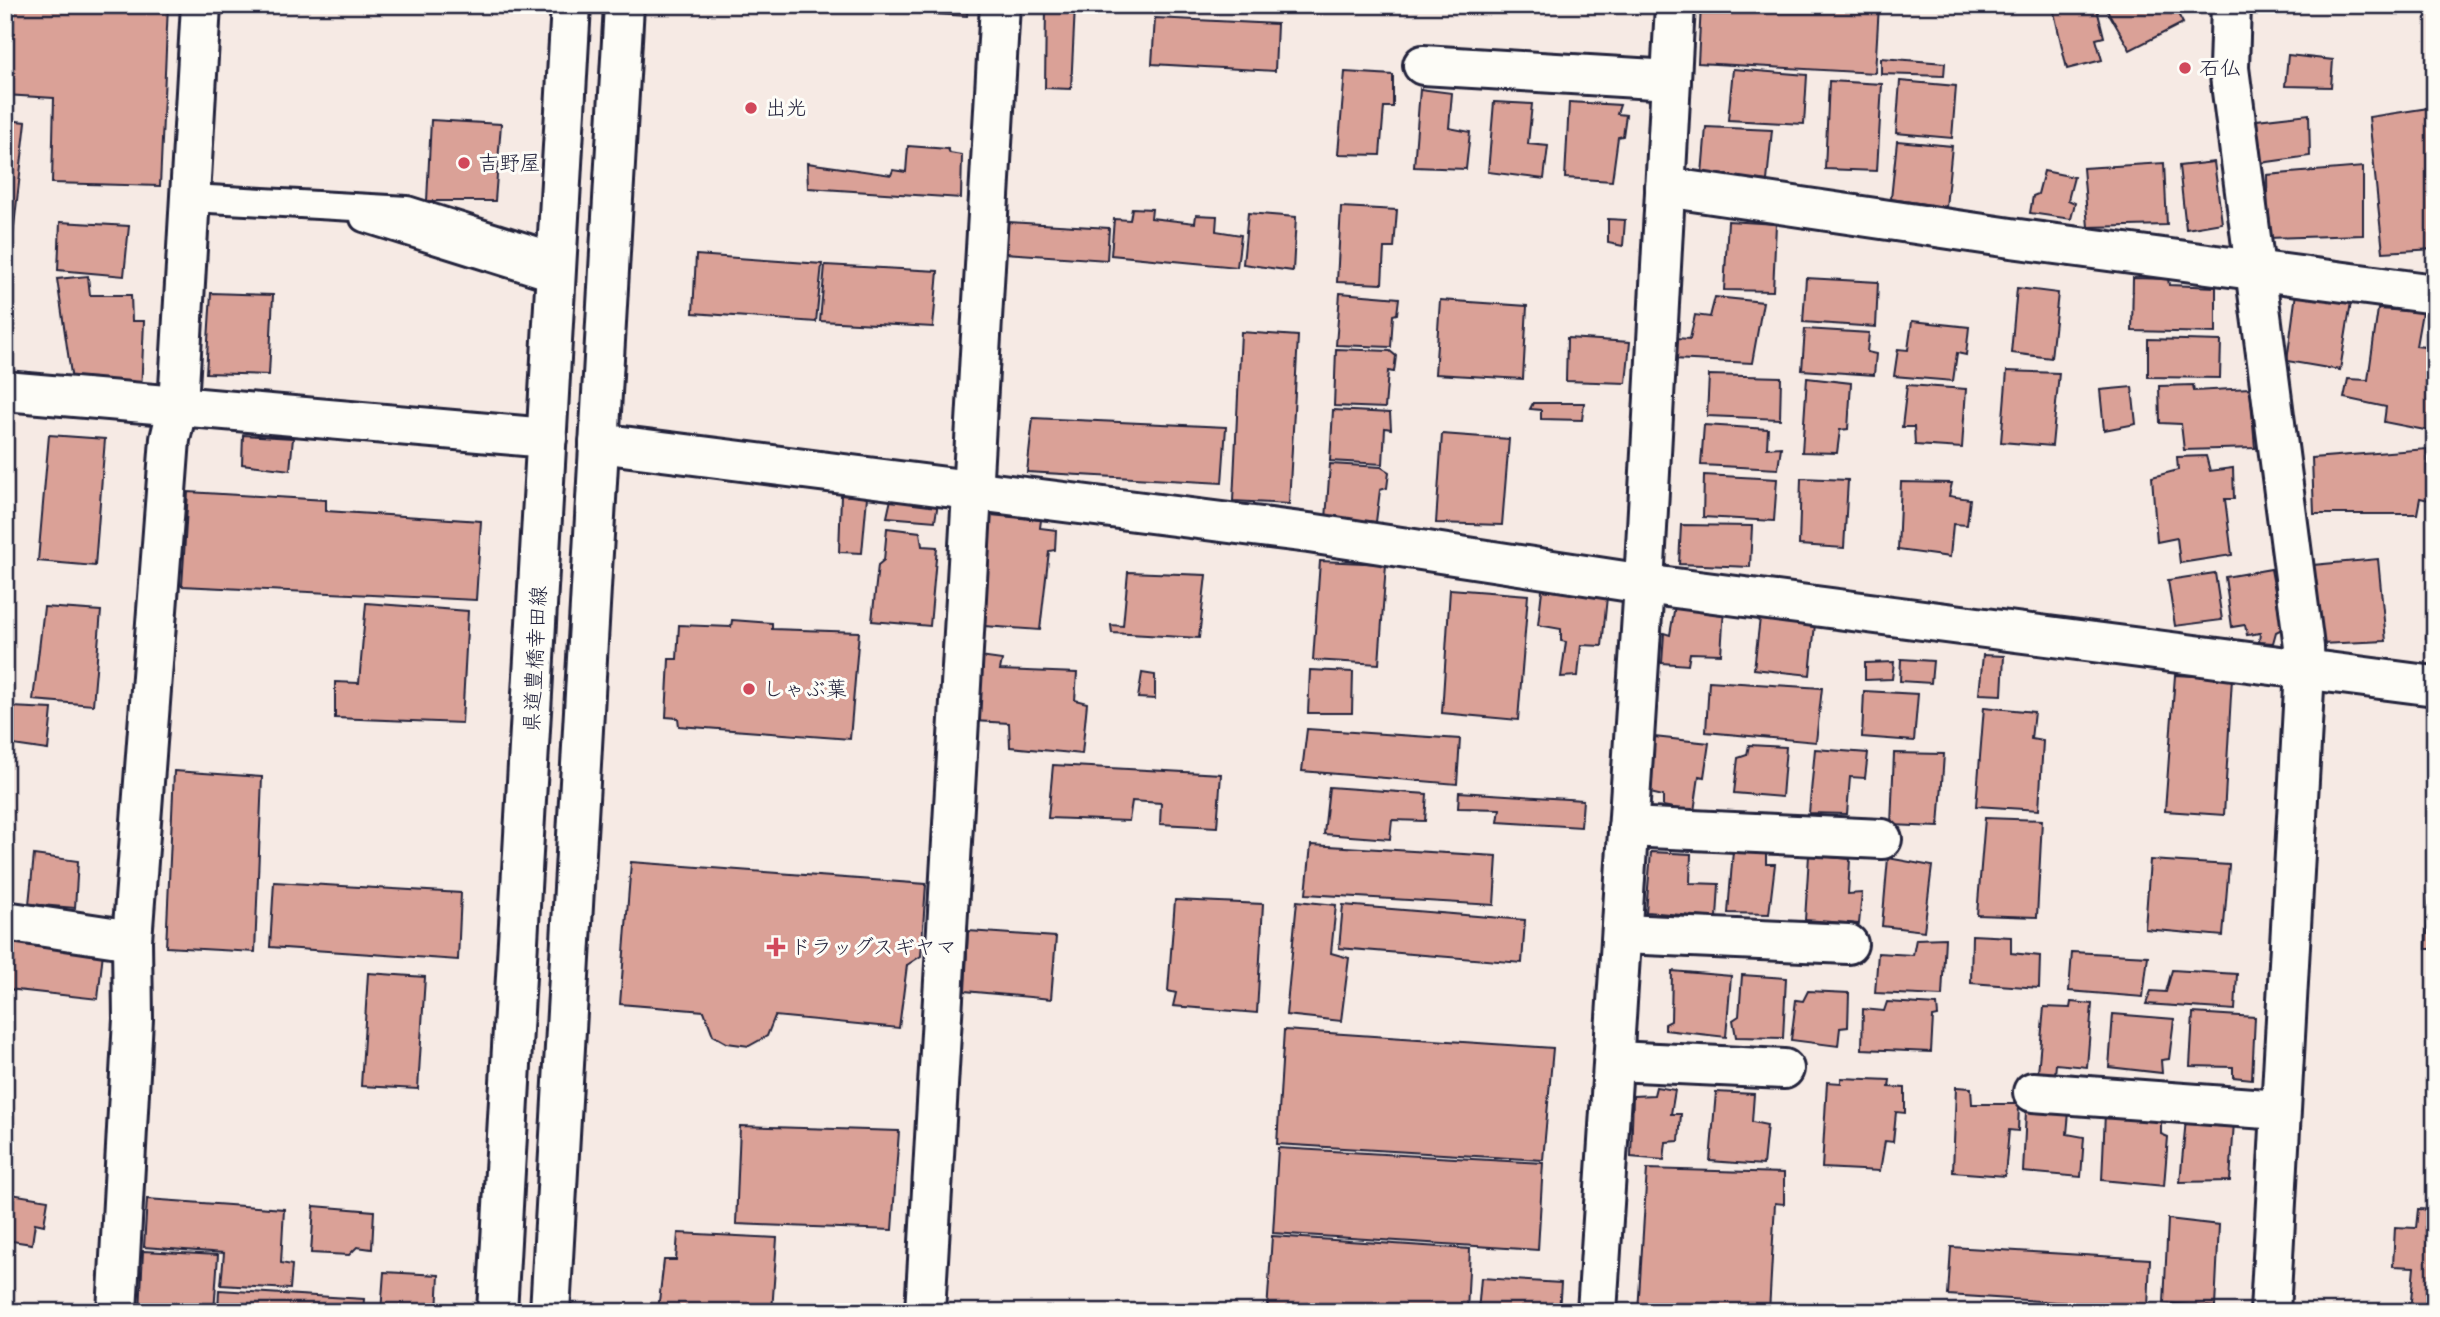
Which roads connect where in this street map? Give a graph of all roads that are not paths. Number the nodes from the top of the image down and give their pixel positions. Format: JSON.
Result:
{"nodes":[{"id":1,"x":201,"y":5,"type":"edge"},
{"id":2,"x":571,"y":5,"type":"edge"},
{"id":3,"x":624,"y":5,"type":"edge"},
{"id":4,"x":1000,"y":5,"type":"edge"},
{"id":5,"x":1675,"y":5,"type":"edge"},
{"id":6,"x":2231,"y":5,"type":"edge"},
{"id":7,"x":1423,"y":65,"type":"dead end"},
{"id":8,"x":1671,"y":80,"type":"junction"},
{"id":9,"x":1665,"y":187,"type":"junction"},
{"id":10,"x":191,"y":198,"type":"junction"},
{"id":11,"x":324,"y":205,"type":"junction"},
{"id":12,"x":556,"y":268,"type":"junction"},
{"id":13,"x":2255,"y":269,"type":"junction"},
{"id":14,"x":2435,"y":294,"type":"edge"},
{"id":15,"x":5,"y":391,"type":"edge"},
{"id":16,"x":178,"y":405,"type":"junction"},
{"id":17,"x":547,"y":438,"type":"junction"},
{"id":18,"x":599,"y":443,"type":"junction"},
{"id":19,"x":972,"y":492,"type":"junction"},
{"id":20,"x":1644,"y":584,"type":"junction"},
{"id":21,"x":2305,"y":670,"type":"junction"},
{"id":22,"x":2435,"y":686,"type":"edge"},
{"id":23,"x":1628,"y":827,"type":"junction"},
{"id":24,"x":1882,"y":839,"type":"dead end"},
{"id":25,"x":5,"y":921,"type":"edge"},
{"id":26,"x":1622,"y":934,"type":"junction"},
{"id":27,"x":132,"y":940,"type":"junction"},
{"id":28,"x":1848,"y":944,"type":"dead end"},
{"id":29,"x":1615,"y":1061,"type":"junction"},
{"id":30,"x":1784,"y":1069,"type":"dead end"},
{"id":31,"x":2033,"y":1093,"type":"dead end"},
{"id":32,"x":2280,"y":1110,"type":"junction"},
{"id":33,"x":117,"y":1312,"type":"edge"},
{"id":34,"x":497,"y":1312,"type":"edge"},
{"id":35,"x":550,"y":1312,"type":"edge"},
{"id":36,"x":925,"y":1312,"type":"edge"},
{"id":37,"x":1597,"y":1312,"type":"edge"},
{"id":38,"x":2270,"y":1312,"type":"edge"}],
"edges":[{"from":1,"to":10,"type":"street"},
{"from":2,"to":12,"type":"street","name":"県道豊橋幸田線"},
{"from":3,"to":18,"type":"street"},
{"from":4,"to":19,"type":"street"},
{"from":5,"to":8,"type":"street"},
{"from":6,"to":13,"type":"street"},
{"from":7,"to":8,"type":"street"},
{"from":8,"to":9,"type":"street"},
{"from":9,"to":13,"type":"street"},
{"from":9,"to":20,"type":"street"},
{"from":10,"to":11,"type":"lane"},
{"from":10,"to":16,"type":"street"},
{"from":11,"to":12,"type":"lane"},
{"from":11,"to":12,"type":"lane"},
{"from":12,"to":17,"type":"street","name":"県道豊橋幸田線"},
{"from":13,"to":14,"type":"street"},
{"from":13,"to":21,"type":"street"},
{"from":15,"to":16,"type":"street"},
{"from":16,"to":17,"type":"street"},
{"from":16,"to":27,"type":"street"},
{"from":17,"to":34,"type":"street","name":"県道豊橋幸田線"},
{"from":18,"to":19,"type":"street"},
{"from":18,"to":35,"type":"street"},
{"from":19,"to":20,"type":"street"},
{"from":19,"to":36,"type":"street"},
{"from":20,"to":21,"type":"street"},
{"from":20,"to":23,"type":"street"},
{"from":21,"to":22,"type":"street"},
{"from":21,"to":32,"type":"street"},
{"from":23,"to":24,"type":"street"},
{"from":23,"to":26,"type":"street"},
{"from":25,"to":27,"type":"street"},
{"from":26,"to":28,"type":"street"},
{"from":26,"to":29,"type":"street"},
{"from":27,"to":33,"type":"street"},
{"from":29,"to":30,"type":"street"},
{"from":29,"to":37,"type":"street"},
{"from":31,"to":32,"type":"street"},
{"from":32,"to":38,"type":"street"}]}
